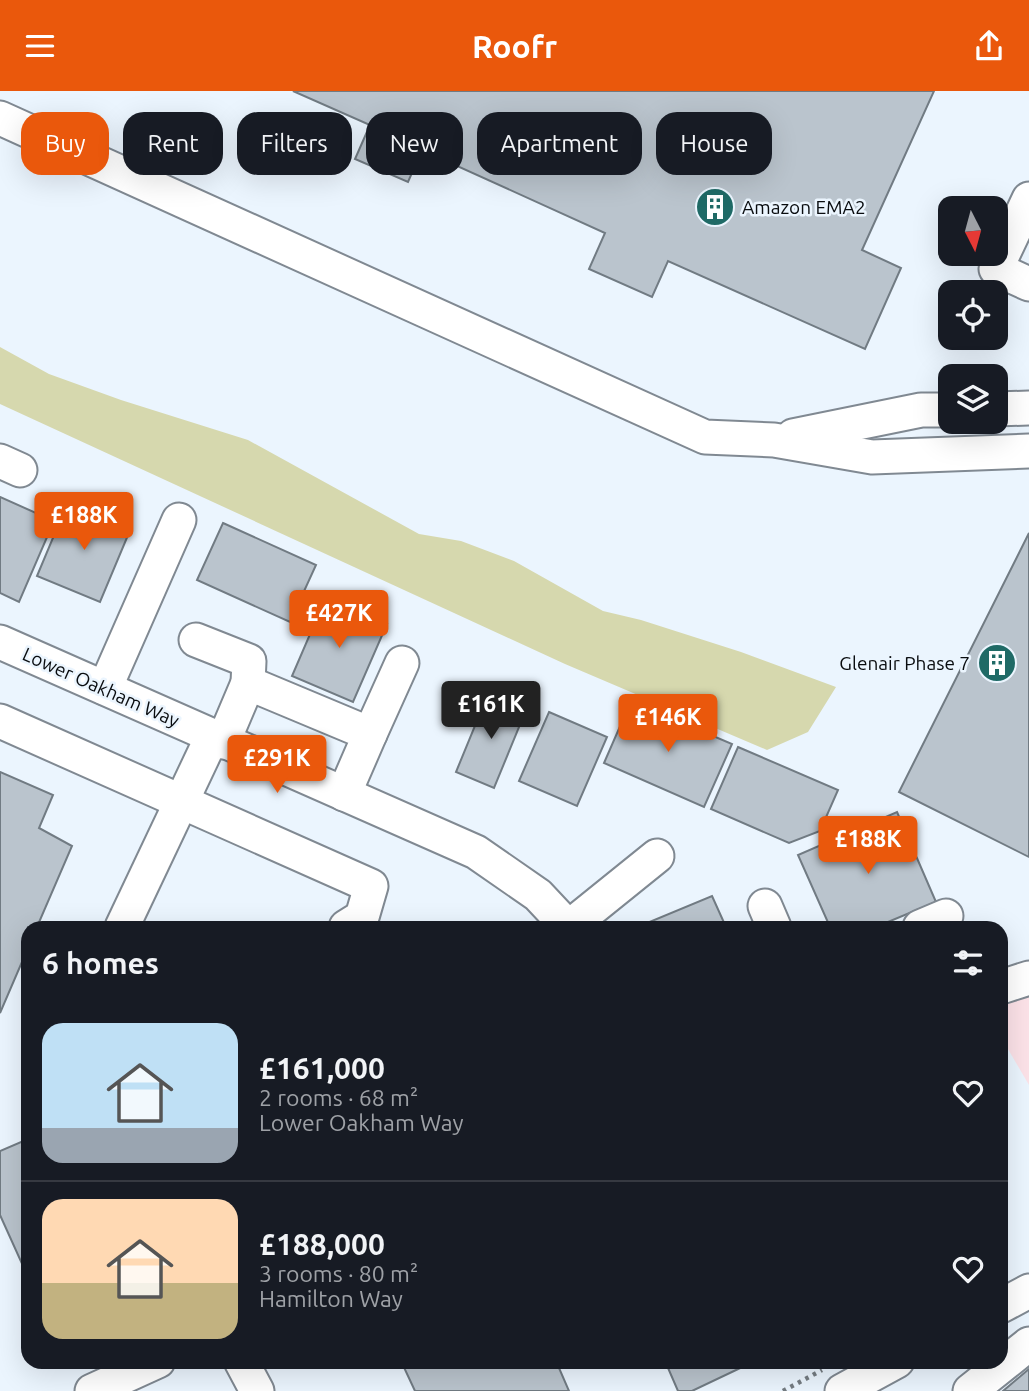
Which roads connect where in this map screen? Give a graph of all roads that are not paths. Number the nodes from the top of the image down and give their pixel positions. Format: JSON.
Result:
{"nodes":[{"id":1,"x":0,"y":118,"type":"edge"},
{"id":2,"x":1029,"y":199,"type":"edge"},
{"id":3,"x":1029,"y":284,"type":"edge"},
{"id":4,"x":1008,"y":408,"type":"edge"},
{"id":5,"x":1029,"y":408,"type":"edge"},
{"id":6,"x":938,"y":410,"type":"edge"},
{"id":7,"x":774,"y":440,"type":"junction"},
{"id":8,"x":1029,"y":451,"type":"edge"},
{"id":9,"x":179,"y":520,"type":"dead end"},
{"id":10,"x":196,"y":640,"type":"dead end"},
{"id":11,"x":0,"y":642,"type":"edge"},
{"id":12,"x":402,"y":663,"type":"dead end"},
{"id":13,"x":248,"y":683,"type":"junction"},
{"id":14,"x":105,"y":688,"type":"junction"},
{"id":15,"x":0,"y":721,"type":"edge"},
{"id":16,"x":370,"y":734,"type":"junction"},
{"id":17,"x":217,"y":739,"type":"junction"},
{"id":18,"x":344,"y":795,"type":"junction"},
{"id":19,"x":182,"y":802,"type":"junction"},
{"id":20,"x":657,"y":856,"type":"dead end"},
{"id":21,"x":125,"y":921,"type":"edge"},
{"id":22,"x":356,"y":921,"type":"edge"},
{"id":23,"x":563,"y":921,"type":"edge"},
{"id":24,"x":576,"y":921,"type":"edge"},
{"id":25,"x":1029,"y":978,"type":"edge"},
{"id":26,"x":1008,"y":985,"type":"edge"},
{"id":27,"x":1029,"y":1291,"type":"edge"},
{"id":28,"x":1008,"y":1302,"type":"edge"},
{"id":29,"x":1029,"y":1344,"type":"edge"},
{"id":30,"x":1008,"y":1361,"type":"edge"},
{"id":31,"x":140,"y":1369,"type":"edge"},
{"id":32,"x":245,"y":1369,"type":"edge"},
{"id":33,"x":869,"y":1369,"type":"edge"},
{"id":34,"x":998,"y":1369,"type":"edge"},
{"id":35,"x":834,"y":1379,"type":"edge"},
{"id":36,"x":92,"y":1391,"type":"edge"},
{"id":37,"x":257,"y":1391,"type":"edge"},
{"id":38,"x":970,"y":1391,"type":"edge"}],
"edges":[{"from":1,"to":7,"type":"street"},
{"from":2,"to":3,"type":"street"},
{"from":4,"to":5,"type":"street"},
{"from":6,"to":7,"type":"street"},
{"from":7,"to":8,"type":"street"},
{"from":9,"to":14,"type":"street"},
{"from":10,"to":13,"type":"street"},
{"from":11,"to":14,"type":"street","name":"Lower Oakham Way"},
{"from":12,"to":16,"type":"street"},
{"from":13,"to":16,"type":"street"},
{"from":13,"to":17,"type":"street"},
{"from":14,"to":17,"type":"street","name":"Lower Oakham Way"},
{"from":15,"to":19,"type":"street"},
{"from":16,"to":18,"type":"street"},
{"from":17,"to":18,"type":"street","name":"Lower Oakham Way"},
{"from":17,"to":19,"type":"street"},
{"from":18,"to":23,"type":"street","name":"Lower Oakham Way"},
{"from":19,"to":21,"type":"street"},
{"from":19,"to":22,"type":"street"},
{"from":20,"to":24,"type":"street"},
{"from":25,"to":26,"type":"street"},
{"from":27,"to":28,"type":"street"},
{"from":29,"to":30,"type":"street"},
{"from":31,"to":36,"type":"street"},
{"from":32,"to":37,"type":"street"},
{"from":33,"to":35,"type":"street"},
{"from":34,"to":38,"type":"street"}]}
